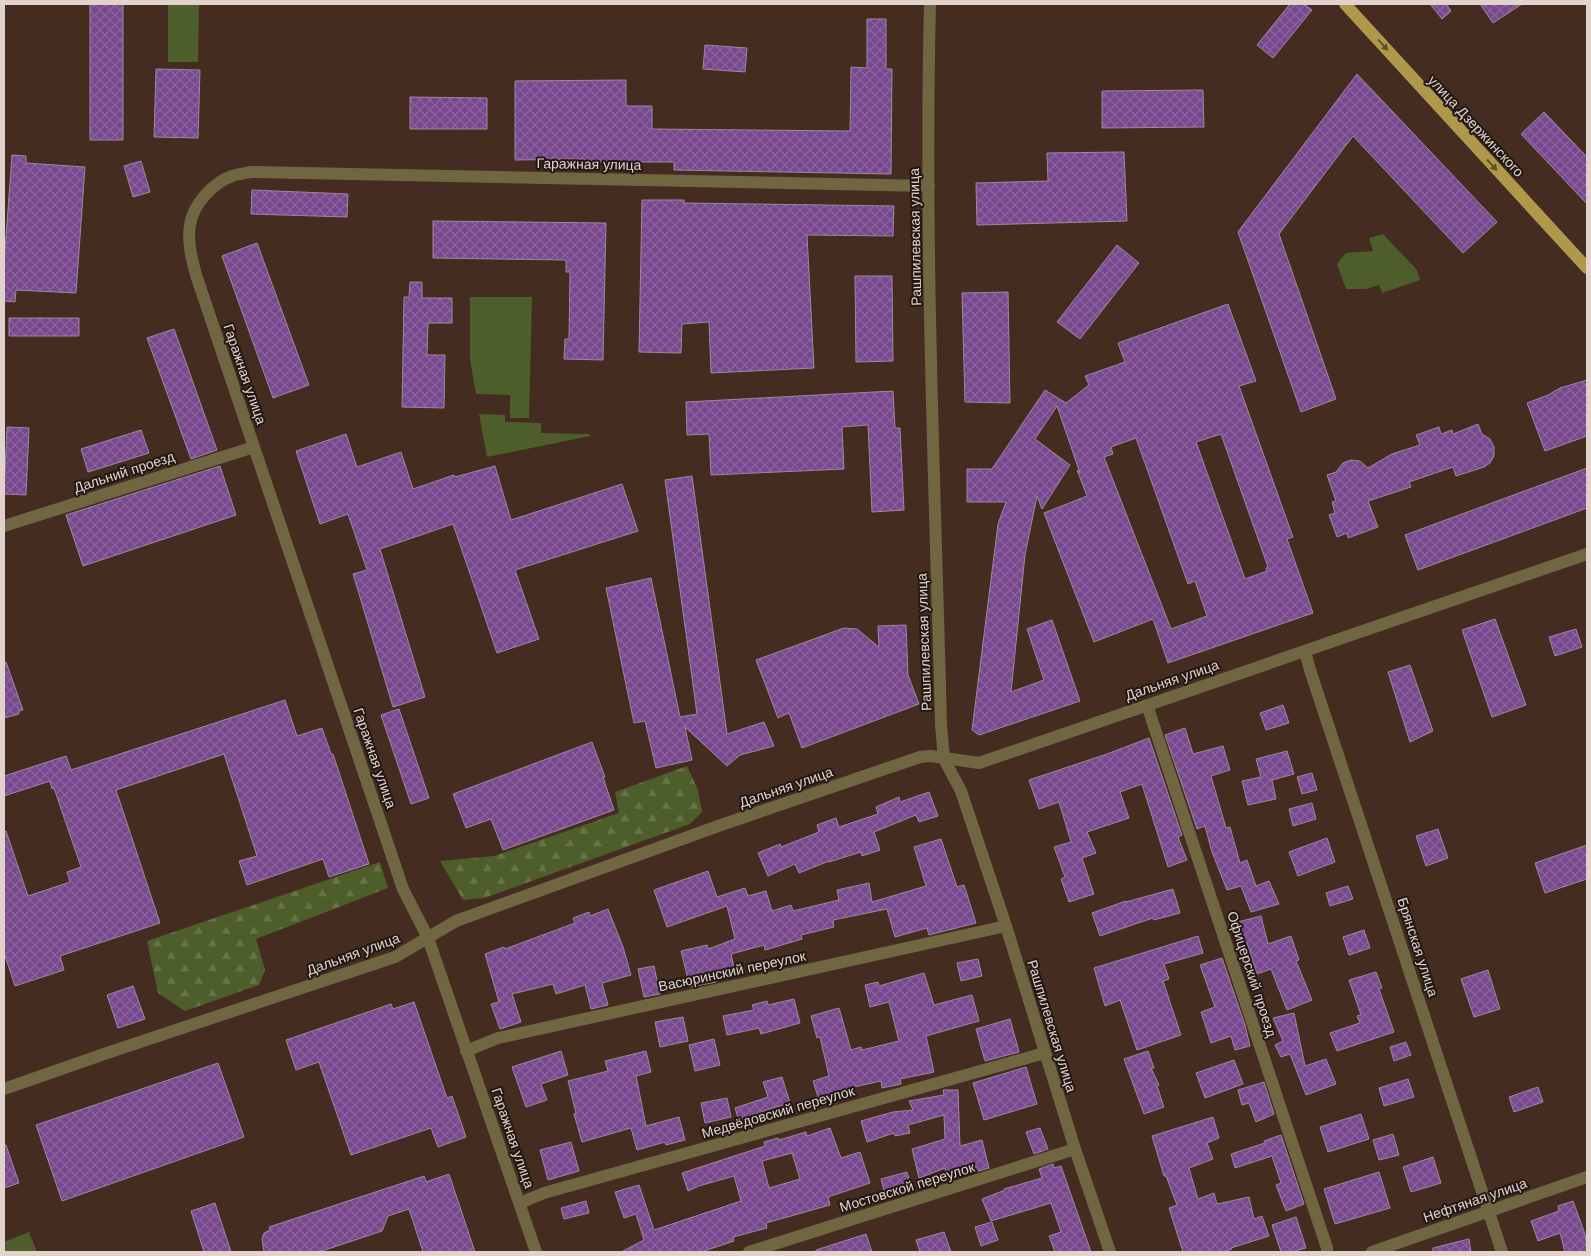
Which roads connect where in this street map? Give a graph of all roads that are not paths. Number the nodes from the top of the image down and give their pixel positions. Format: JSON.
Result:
{"nodes":[{"id":1,"x":930,"y":4,"type":"edge"},
{"id":2,"x":1344,"y":4,"type":"edge"},
{"id":3,"x":929,"y":186,"type":"junction"},
{"id":4,"x":1587,"y":268,"type":"edge"},
{"id":5,"x":254,"y":447,"type":"junction"},
{"id":6,"x":4,"y":526,"type":"edge"},
{"id":7,"x":1587,"y":554,"type":"edge"},
{"id":8,"x":1305,"y":651,"type":"junction"},
{"id":9,"x":1147,"y":705,"type":"junction"},
{"id":10,"x":944,"y":759,"type":"junction"},
{"id":11,"x":1006,"y":926,"type":"junction"},
{"id":12,"x":428,"y":938,"type":"junction"},
{"id":13,"x":466,"y":1051,"type":"junction"},
{"id":14,"x":1045,"y":1053,"type":"junction"},
{"id":15,"x":4,"y":1089,"type":"edge"},
{"id":16,"x":1075,"y":1149,"type":"junction"},
{"id":17,"x":1587,"y":1177,"type":"edge"},
{"id":18,"x":520,"y":1203,"type":"junction"},
{"id":19,"x":1488,"y":1211,"type":"junction"},
{"id":20,"x":536,"y":1252,"type":"edge"},
{"id":21,"x":749,"y":1252,"type":"edge"},
{"id":22,"x":1110,"y":1252,"type":"edge"},
{"id":23,"x":1327,"y":1252,"type":"edge"},
{"id":24,"x":1372,"y":1252,"type":"edge"},
{"id":25,"x":1502,"y":1252,"type":"edge"}],
"edges":[{"from":1,"to":3,"type":"street","name":"Рашпилевская улица"},
{"from":2,"to":4,"type":"main road","name":"улица Дзержинского","one_way":true},
{"from":3,"to":5,"type":"street","name":"Гаражная улица"},
{"from":3,"to":10,"type":"street","name":"Рашпилевская улица"},
{"from":5,"to":6,"type":"street","name":"Дальний проезд"},
{"from":5,"to":12,"type":"street","name":"Гаражная улица"},
{"from":7,"to":8,"type":"street","name":"Дальняя улица"},
{"from":8,"to":9,"type":"street","name":"Дальняя улица"},
{"from":8,"to":19,"type":"street","name":"Брянская улица"},
{"from":9,"to":10,"type":"street","name":"Дальняя улица"},
{"from":9,"to":23,"type":"street","name":"Офицерский проезд"},
{"from":10,"to":11,"type":"street","name":"Рашпилевская улица"},
{"from":10,"to":12,"type":"street","name":"Дальняя улица"},
{"from":11,"to":13,"type":"street","name":"Васюринский переулок"},
{"from":11,"to":14,"type":"street","name":"Рашпилевская улица"},
{"from":12,"to":13,"type":"street","name":"Гаражная улица"},
{"from":12,"to":15,"type":"street","name":"Дальняя улица"},
{"from":13,"to":18,"type":"street","name":"Гаражная улица"},
{"from":14,"to":16,"type":"street","name":"Рашпилевская улица"},
{"from":14,"to":18,"type":"street","name":"Медвёдовский переулок"},
{"from":16,"to":21,"type":"street","name":"Мостовской переулок"},
{"from":16,"to":22,"type":"street","name":"Рашпилевская улица"},
{"from":17,"to":19,"type":"street","name":"Нефтяная улица"},
{"from":18,"to":20,"type":"street","name":"Гаражная улица"},
{"from":19,"to":24,"type":"street","name":"Нефтяная улица"},
{"from":19,"to":25,"type":"street","name":"Брянская улица"}]}
